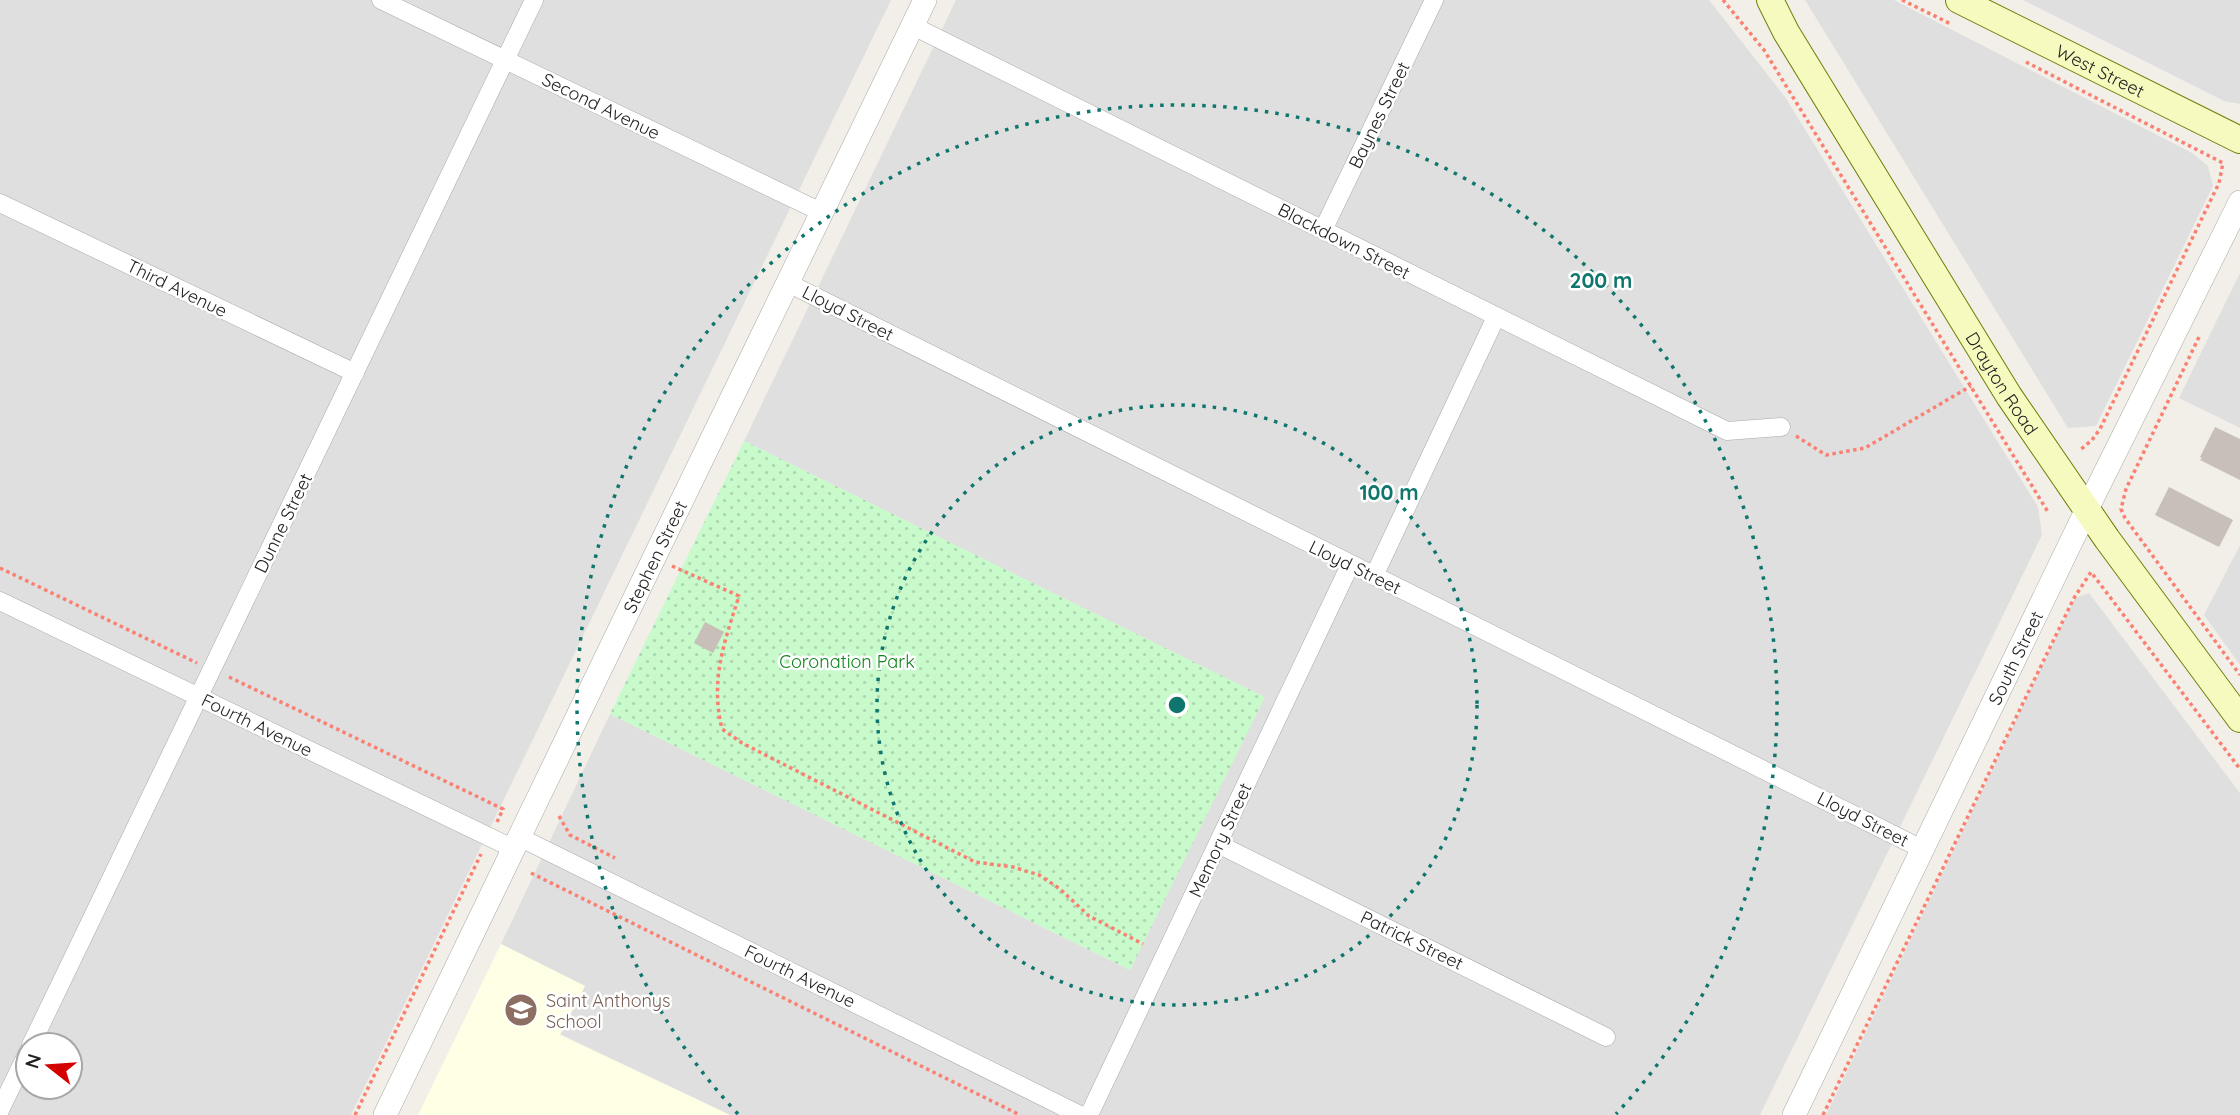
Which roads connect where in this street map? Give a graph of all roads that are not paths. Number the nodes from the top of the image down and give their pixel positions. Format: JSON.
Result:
{"nodes":[{"id":1,"x":381,"y":0,"type":"edge"},
{"id":2,"x":534,"y":0,"type":"edge"},
{"id":3,"x":925,"y":0,"type":"edge"},
{"id":4,"x":1434,"y":0,"type":"edge"},
{"id":5,"x":1759,"y":0,"type":"edge"},
{"id":6,"x":1770,"y":0,"type":"edge"},
{"id":7,"x":1959,"y":0,"type":"edge"},
{"id":8,"x":913,"y":26,"type":"junction"},
{"id":9,"x":1786,"y":32,"type":"junction"},
{"id":10,"x":505,"y":60,"type":"junction"},
{"id":11,"x":2240,"y":140,"type":"edge"},
{"id":12,"x":2240,"y":202,"type":"edge"},
{"id":13,"x":0,"y":203,"type":"edge"},
{"id":14,"x":821,"y":212,"type":"junction"},
{"id":15,"x":1323,"y":230,"type":"junction"},
{"id":16,"x":788,"y":283,"type":"junction"},
{"id":17,"x":1496,"y":317,"type":"junction"},
{"id":18,"x":355,"y":373,"type":"junction"},
{"id":19,"x":1782,"y":427,"type":"road end"},
{"id":20,"x":2087,"y":509,"type":"junction"},
{"id":21,"x":1350,"y":565,"type":"junction"},
{"id":22,"x":1374,"y":576,"type":"junction"},
{"id":23,"x":0,"y":601,"type":"edge"},
{"id":24,"x":199,"y":697,"type":"junction"},
{"id":25,"x":2240,"y":719,"type":"edge"},
{"id":26,"x":517,"y":843,"type":"junction"},
{"id":27,"x":1218,"y":844,"type":"junction"},
{"id":28,"x":1924,"y":850,"type":"junction"},
{"id":29,"x":38,"y":1031,"type":"edge"},
{"id":30,"x":1606,"y":1037,"type":"dead end"},
{"id":31,"x":14,"y":1081,"type":"edge"},
{"id":32,"x":0,"y":1110,"type":"edge"},
{"id":33,"x":386,"y":1115,"type":"edge"},
{"id":34,"x":1080,"y":1115,"type":"edge"},
{"id":35,"x":1089,"y":1115,"type":"edge"},
{"id":36,"x":1794,"y":1115,"type":"edge"}],
"edges":[{"from":1,"to":10,"type":"street","name":"Second Avenue"},
{"from":2,"to":10,"type":"street","name":"Dunne Street"},
{"from":3,"to":8,"type":"street","name":"Stephen Street"},
{"from":4,"to":15,"type":"street","name":"Baynes Street"},
{"from":5,"to":9,"type":"main road"},
{"from":6,"to":9,"type":"main road"},
{"from":7,"to":11,"type":"main road","name":"West Street"},
{"from":8,"to":14,"type":"street","name":"Stephen Street"},
{"from":8,"to":15,"type":"street","name":"Blackdown Street"},
{"from":9,"to":20,"type":"main road","name":"Drayton Road"},
{"from":10,"to":14,"type":"street","name":"Second Avenue"},
{"from":10,"to":18,"type":"street","name":"Dunne Street"},
{"from":12,"to":20,"type":"street","name":"South Street"},
{"from":13,"to":18,"type":"street","name":"Third Avenue"},
{"from":14,"to":16,"type":"street","name":"Stephen Street"},
{"from":15,"to":17,"type":"street","name":"Blackdown Street"},
{"from":16,"to":21,"type":"street","name":"Lloyd Street"},
{"from":16,"to":26,"type":"street","name":"Stephen Street"},
{"from":17,"to":19,"type":"street","name":"Blackdown Street"},
{"from":17,"to":22,"type":"street"},
{"from":18,"to":24,"type":"street","name":"Dunne Street"},
{"from":20,"to":25,"type":"main road","name":"Drayton Road"},
{"from":20,"to":28,"type":"street","name":"South Street"},
{"from":21,"to":22,"type":"street","name":"Lloyd Street"},
{"from":21,"to":27,"type":"street","name":"Memory Street"},
{"from":22,"to":28,"type":"street","name":"Lloyd Street"},
{"from":23,"to":24,"type":"street","name":"Fourth Avenue"},
{"from":24,"to":26,"type":"street","name":"Fourth Avenue"},
{"from":24,"to":29,"type":"street","name":"Dunne Street"},
{"from":26,"to":33,"type":"street","name":"Stephen Street"},
{"from":26,"to":34,"type":"street","name":"Fourth Avenue"},
{"from":27,"to":30,"type":"street","name":"Patrick Street"},
{"from":27,"to":35,"type":"street","name":"Memory Street"},
{"from":28,"to":36,"type":"street","name":"South Street"},
{"from":31,"to":32,"type":"street"}]}
